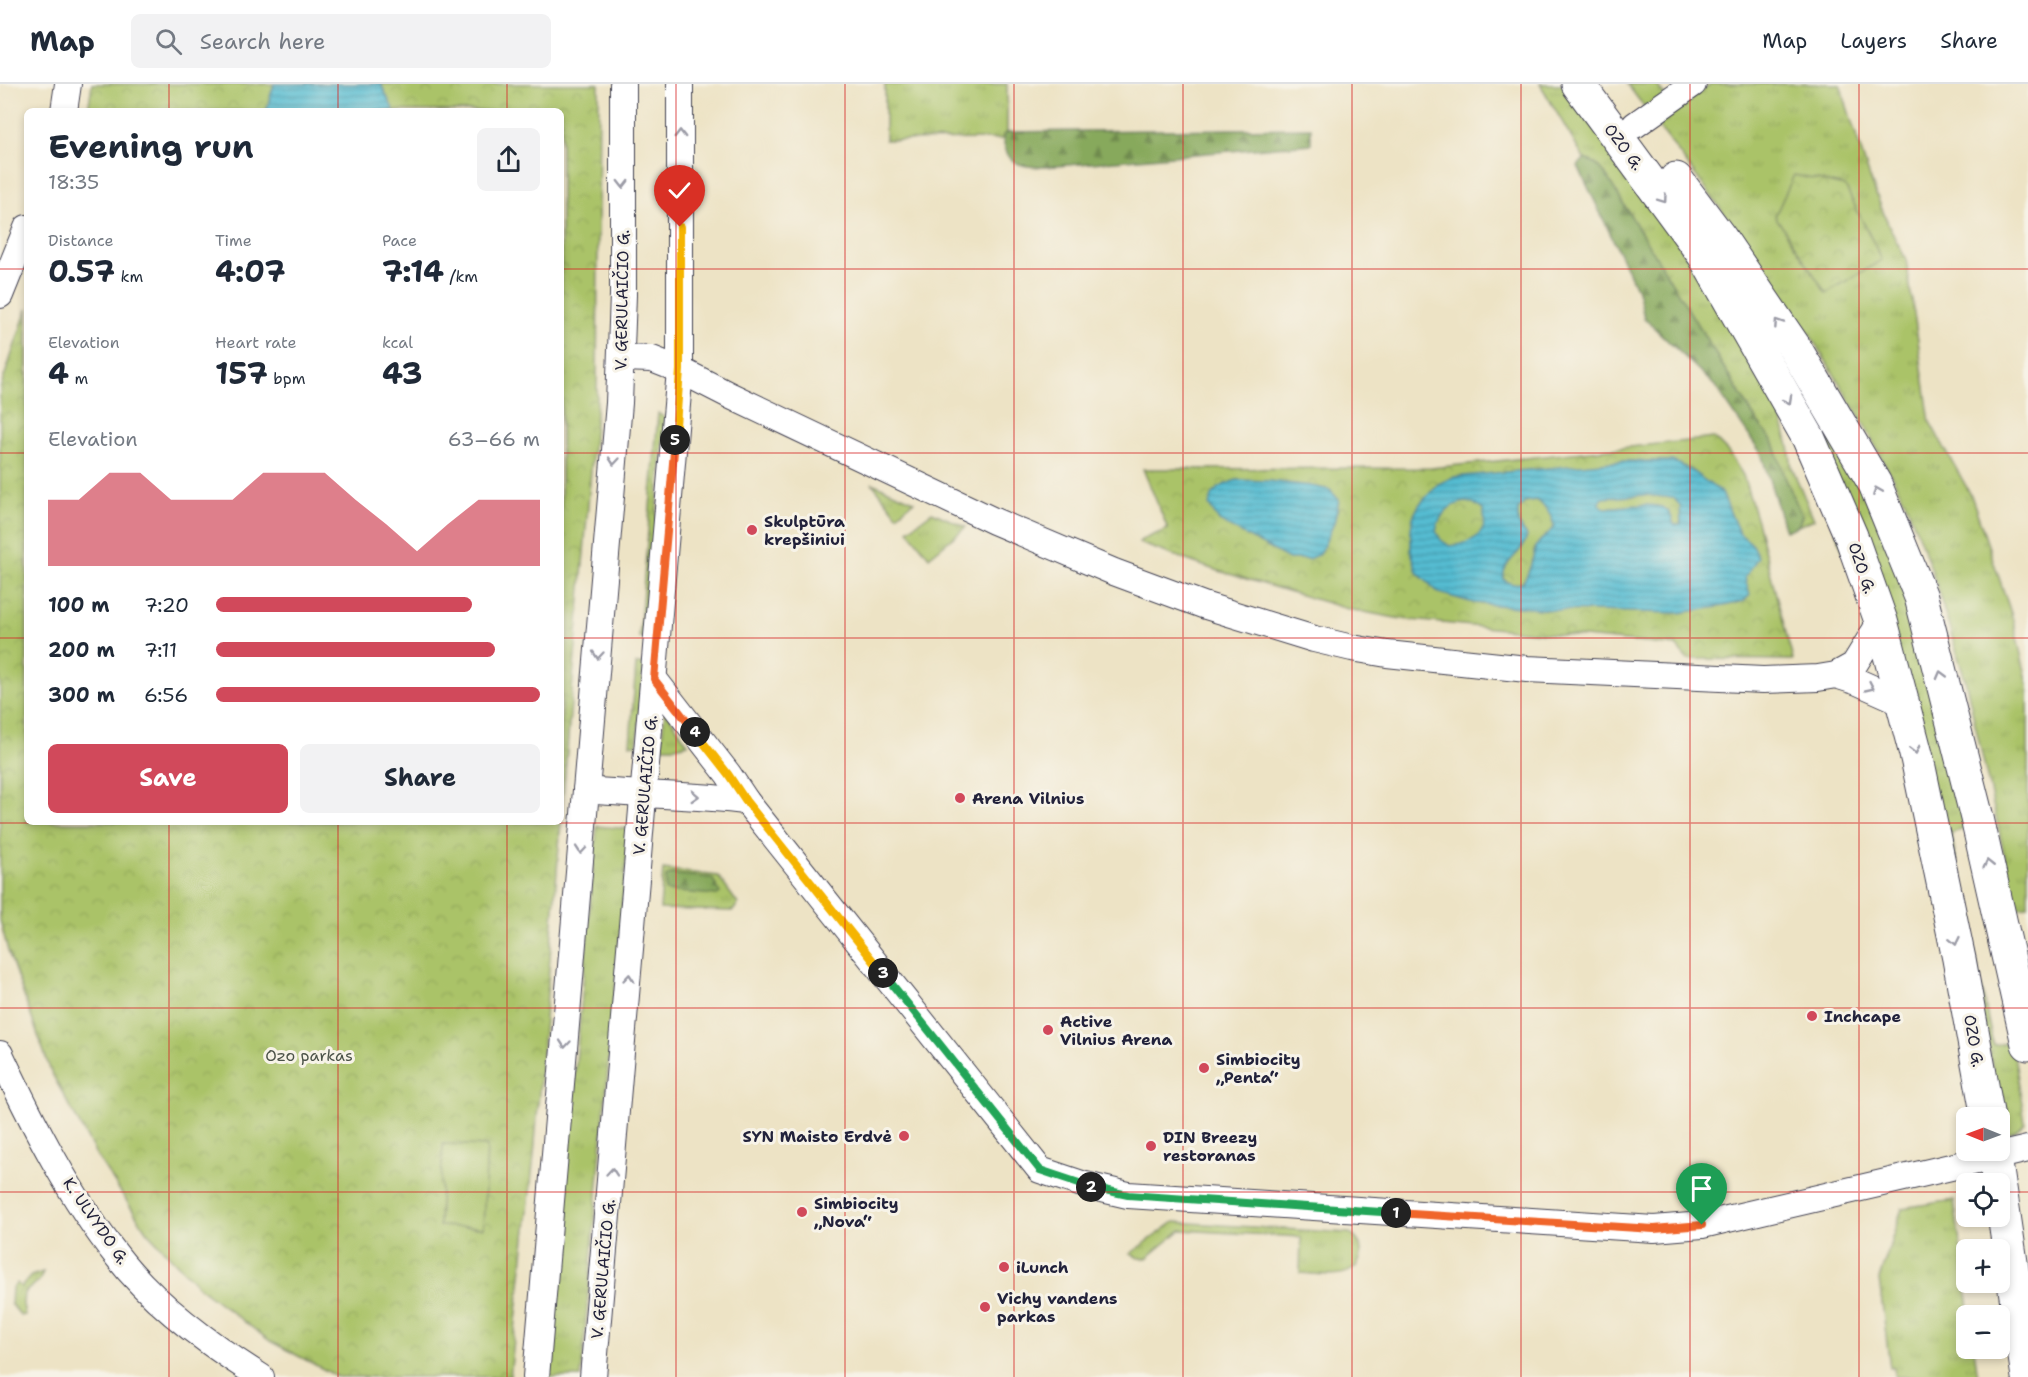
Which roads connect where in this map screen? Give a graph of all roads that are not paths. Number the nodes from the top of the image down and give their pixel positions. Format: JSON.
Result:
{"nodes":[{"id":1,"x":68,"y":84,"type":"edge"},
{"id":2,"x":623,"y":84,"type":"edge"},
{"id":3,"x":680,"y":84,"type":"edge"},
{"id":4,"x":1578,"y":84,"type":"edge"},
{"id":5,"x":1605,"y":84,"type":"edge"},
{"id":6,"x":1693,"y":84,"type":"edge"},
{"id":7,"x":64,"y":108,"type":"edge"},
{"id":8,"x":1635,"y":125,"type":"junction"},
{"id":9,"x":24,"y":235,"type":"edge"},
{"id":10,"x":0,"y":295,"type":"edge"},
{"id":11,"x":621,"y":358,"type":"junction"},
{"id":12,"x":680,"y":370,"type":"junction"},
{"id":13,"x":1881,"y":621,"type":"junction"},
{"id":14,"x":1836,"y":675,"type":"junction"},
{"id":15,"x":654,"y":679,"type":"junction"},
{"id":16,"x":1902,"y":702,"type":"junction"},
{"id":17,"x":586,"y":790,"type":"junction"},
{"id":18,"x":644,"y":795,"type":"junction"},
{"id":19,"x":746,"y":801,"type":"junction"},
{"id":20,"x":2028,"y":1044,"type":"edge"},
{"id":21,"x":0,"y":1054,"type":"edge"},
{"id":22,"x":1986,"y":1107,"type":"edge"},
{"id":23,"x":2028,"y":1149,"type":"edge"},
{"id":24,"x":1997,"y":1170,"type":"edge"},
{"id":25,"x":261,"y":1377,"type":"edge"},
{"id":26,"x":536,"y":1377,"type":"edge"},
{"id":27,"x":593,"y":1377,"type":"edge"},
{"id":28,"x":2028,"y":1377,"type":"edge"}],
"edges":[{"from":1,"to":7,"type":"street"},
{"from":2,"to":11,"type":"street","name":"V. GERULAIČIO G.","one_way":true},
{"from":12,"to":3,"type":"street","name":"V. GERULAIČIO G.","one_way":true},
{"from":4,"to":13,"type":"main road","name":"OZO G.","one_way":true},
{"from":5,"to":8,"type":"main road","name":"OZO G."},
{"from":6,"to":8,"type":"street"},
{"from":20,"to":8,"type":"main road","name":"OZO G.","one_way":true},
{"from":9,"to":10,"type":"street"},
{"from":11,"to":12,"type":"street"},
{"from":11,"to":17,"type":"street","name":"V. GERULAIČIO G.","one_way":true},
{"from":12,"to":14,"type":"street"},
{"from":12,"to":15,"type":"street","name":"V. GERULAIČIO G."},
{"from":13,"to":14,"type":"street"},
{"from":13,"to":16,"type":"main road","name":"OZO G."},
{"from":14,"to":16,"type":"street","one_way":true},
{"from":15,"to":18,"type":"street","name":"V. GERULAIČIO G."},
{"from":15,"to":19,"type":"street"},
{"from":16,"to":22,"type":"main road","name":"OZO G.","one_way":true},
{"from":17,"to":18,"type":"street"},
{"from":17,"to":26,"type":"street","name":"V. GERULAIČIO G.","one_way":true},
{"from":18,"to":19,"type":"street","one_way":true},
{"from":27,"to":18,"type":"street","name":"V. GERULAIČIO G.","one_way":true},
{"from":19,"to":24,"type":"street"},
{"from":21,"to":25,"type":"street","name":"K. ULVYDO G."},
{"from":23,"to":24,"type":"street"},
{"from":24,"to":28,"type":"main road"}]}
